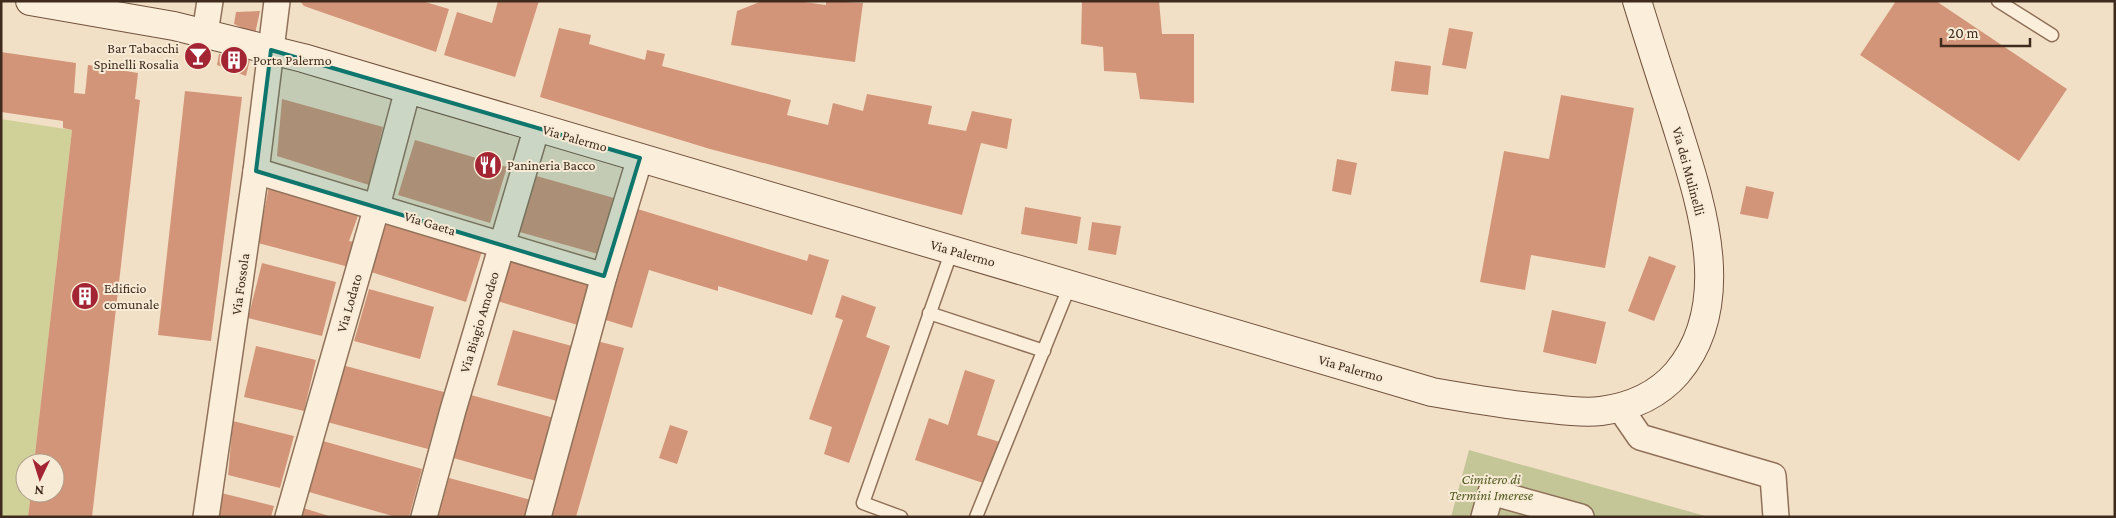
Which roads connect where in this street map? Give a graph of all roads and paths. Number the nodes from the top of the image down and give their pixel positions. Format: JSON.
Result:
{"nodes":[{"id":1,"x":30,"y":1,"type":"edge"},
{"id":2,"x":210,"y":1,"type":"edge"},
{"id":3,"x":1637,"y":1,"type":"edge"},
{"id":4,"x":1998,"y":1,"type":"edge"},
{"id":5,"x":272,"y":2,"type":"edge"},
{"id":6,"x":205,"y":33,"type":"junction"},
{"id":7,"x":2052,"y":35,"type":"dead end"},
{"id":8,"x":272,"y":50,"type":"junction"},
{"id":9,"x":408,"y":89,"type":"junction"},
{"id":10,"x":537,"y":127,"type":"junction"},
{"id":11,"x":640,"y":158,"type":"junction"},
{"id":12,"x":256,"y":171,"type":"junction"},
{"id":13,"x":377,"y":206,"type":"junction"},
{"id":14,"x":502,"y":245,"type":"junction"},
{"id":15,"x":952,"y":250,"type":"junction"},
{"id":16,"x":604,"y":276,"type":"junction"},
{"id":17,"x":1070,"y":285,"type":"junction"},
{"id":18,"x":930,"y":313,"type":"junction"},
{"id":19,"x":1044,"y":350,"type":"junction"},
{"id":20,"x":1658,"y":390,"type":"joint"},
{"id":21,"x":1620,"y":408,"type":"junction"},
{"id":22,"x":206,"y":517,"type":"edge"},
{"id":23,"x":288,"y":517,"type":"edge"},
{"id":24,"x":424,"y":517,"type":"edge"},
{"id":25,"x":538,"y":517,"type":"edge"},
{"id":26,"x":901,"y":517,"type":"edge"},
{"id":27,"x":976,"y":517,"type":"edge"},
{"id":28,"x":1484,"y":517,"type":"edge"},
{"id":29,"x":1581,"y":517,"type":"edge"},
{"id":30,"x":1776,"y":517,"type":"edge"}],
"edges":[{"from":1,"to":6,"type":"street","name":"Via Palermo"},
{"from":2,"to":6,"type":"street"},
{"from":3,"to":20,"type":"street","name":"Via dei Mulinelli"},
{"from":4,"to":7,"type":"lane"},
{"from":5,"to":8,"type":"street","name":"Via Fossola"},
{"from":6,"to":8,"type":"street","name":"Via Palermo"},
{"from":8,"to":9,"type":"street","name":"Via Palermo"},
{"from":8,"to":12,"type":"street","name":"Via Fossola"},
{"from":9,"to":10,"type":"street","name":"Via Palermo"},
{"from":9,"to":13,"type":"street","name":"Via Lodato"},
{"from":10,"to":11,"type":"street","name":"Via Palermo"},
{"from":10,"to":14,"type":"street","name":"Via Biagio Amodeo"},
{"from":11,"to":15,"type":"street","name":"Via Palermo"},
{"from":11,"to":16,"type":"street"},
{"from":12,"to":13,"type":"street","name":"Via Gaeta"},
{"from":12,"to":22,"type":"street","name":"Via Fossola"},
{"from":13,"to":14,"type":"street","name":"Via Gaeta"},
{"from":13,"to":23,"type":"street","name":"Via Lodato"},
{"from":14,"to":16,"type":"street","name":"Via Gaeta"},
{"from":14,"to":24,"type":"street","name":"Via Biagio Amodeo"},
{"from":15,"to":17,"type":"street","name":"Via Palermo"},
{"from":15,"to":18,"type":"lane"},
{"from":16,"to":25,"type":"street"},
{"from":17,"to":19,"type":"lane"},
{"from":17,"to":21,"type":"street","name":"Via Palermo"},
{"from":18,"to":19,"type":"lane"},
{"from":18,"to":26,"type":"lane"},
{"from":19,"to":27,"type":"lane"},
{"from":20,"to":21,"type":"street","name":"Via Palermo"},
{"from":21,"to":30,"type":"street"},
{"from":28,"to":29,"type":"street"}]}
